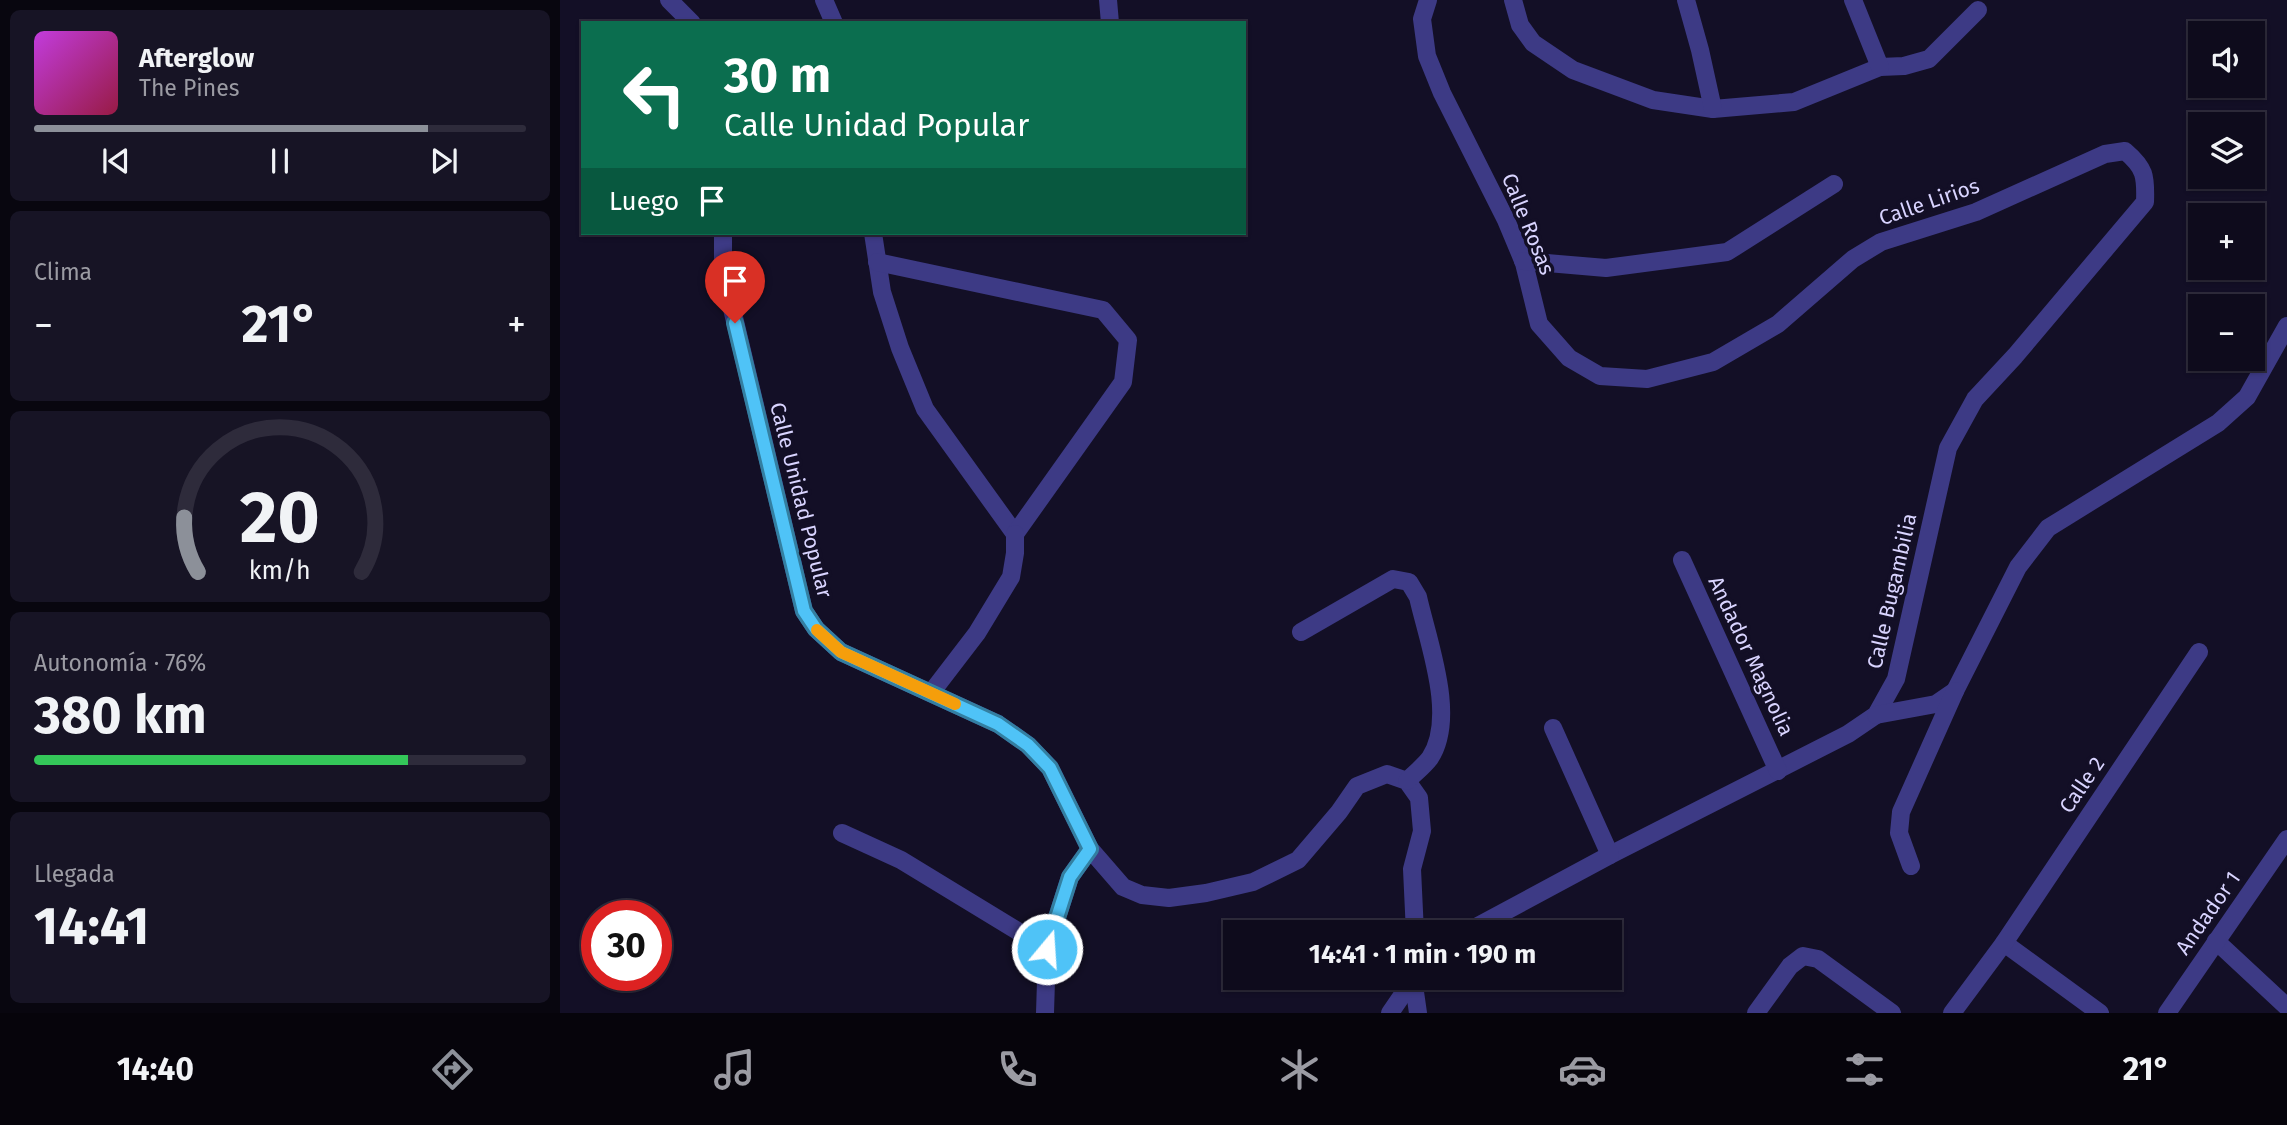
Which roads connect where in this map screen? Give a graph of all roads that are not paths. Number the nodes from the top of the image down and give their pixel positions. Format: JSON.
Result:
{"nodes":[{"id":1,"x":669,"y":0,"type":"edge"},
{"id":2,"x":824,"y":0,"type":"edge"},
{"id":3,"x":1108,"y":0,"type":"edge"},
{"id":4,"x":1428,"y":0,"type":"edge"},
{"id":5,"x":1513,"y":0,"type":"edge"},
{"id":6,"x":1686,"y":0,"type":"edge"},
{"id":7,"x":1853,"y":0,"type":"edge"},
{"id":8,"x":1978,"y":10,"type":"dead end"},
{"id":9,"x":690,"y":21,"type":"edge"},
{"id":10,"x":833,"y":21,"type":"edge"},
{"id":11,"x":1110,"y":21,"type":"edge"},
{"id":12,"x":1880,"y":67,"type":"junction"},
{"id":13,"x":1713,"y":109,"type":"junction"},
{"id":14,"x":2141,"y":165,"type":"joint"},
{"id":15,"x":1834,"y":184,"type":"dead end"},
{"id":16,"x":723,"y":235,"type":"edge"},
{"id":17,"x":873,"y":235,"type":"edge"},
{"id":18,"x":1523,"y":261,"type":"junction"},
{"id":19,"x":877,"y":262,"type":"junction"},
{"id":20,"x":2287,"y":326,"type":"edge"},
{"id":21,"x":1713,"y":362,"type":"joint"},
{"id":22,"x":1015,"y":534,"type":"junction"},
{"id":23,"x":1682,"y":560,"type":"dead end"},
{"id":24,"x":1301,"y":632,"type":"dead end"},
{"id":25,"x":2199,"y":652,"type":"dead end"},
{"id":26,"x":1955,"y":691,"type":"junction"},
{"id":27,"x":931,"y":693,"type":"junction"},
{"id":28,"x":1876,"y":715,"type":"junction"},
{"id":29,"x":1553,"y":728,"type":"dead end"},
{"id":30,"x":1778,"y":771,"type":"junction"},
{"id":31,"x":1407,"y":781,"type":"junction"},
{"id":32,"x":842,"y":833,"type":"dead end"},
{"id":33,"x":2287,"y":839,"type":"edge"},
{"id":34,"x":1090,"y":849,"type":"junction"},
{"id":35,"x":1610,"y":855,"type":"junction"},
{"id":36,"x":1911,"y":866,"type":"dead end"},
{"id":37,"x":1414,"y":920,"type":"edge"},
{"id":38,"x":1489,"y":920,"type":"edge"},
{"id":39,"x":2216,"y":942,"type":"junction"},
{"id":40,"x":2004,"y":943,"type":"junction"},
{"id":41,"x":1047,"y":949,"type":"junction"},
{"id":42,"x":1406,"y":990,"type":"edge"},
{"id":43,"x":1415,"y":990,"type":"edge"},
{"id":44,"x":2287,"y":1007,"type":"edge"},
{"id":45,"x":1045,"y":1013,"type":"edge"},
{"id":46,"x":1390,"y":1013,"type":"edge"},
{"id":47,"x":1418,"y":1013,"type":"edge"},
{"id":48,"x":1756,"y":1013,"type":"edge"},
{"id":49,"x":1892,"y":1013,"type":"edge"},
{"id":50,"x":1952,"y":1013,"type":"edge"},
{"id":51,"x":2100,"y":1013,"type":"edge"},
{"id":52,"x":2167,"y":1013,"type":"edge"}],
"edges":[{"from":1,"to":9,"type":"street"},
{"from":2,"to":10,"type":"street"},
{"from":3,"to":11,"type":"street"},
{"from":4,"to":18,"type":"street","name":"Calle Rosas"},
{"from":5,"to":13,"type":"street"},
{"from":6,"to":13,"type":"street"},
{"from":7,"to":12,"type":"street"},
{"from":8,"to":12,"type":"street"},
{"from":12,"to":13,"type":"street"},
{"from":14,"to":21,"type":"street","name":"Calle Lirios"},
{"from":14,"to":28,"type":"street","name":"Calle Bugambilia"},
{"from":15,"to":18,"type":"street"},
{"from":16,"to":27,"type":"street","name":"Calle Unidad Popular"},
{"from":17,"to":19,"type":"street"},
{"from":18,"to":21,"type":"street","name":"Calle Rosas"},
{"from":19,"to":22,"type":"street"},
{"from":19,"to":22,"type":"street"},
{"from":20,"to":26,"type":"street"},
{"from":22,"to":27,"type":"street"},
{"from":23,"to":30,"type":"street","name":"Andador Magnolia"},
{"from":24,"to":31,"type":"street"},
{"from":25,"to":40,"type":"street","name":"Calle 2"},
{"from":26,"to":28,"type":"street"},
{"from":26,"to":36,"type":"street"},
{"from":27,"to":34,"type":"street","name":"Calle Unidad Popular"},
{"from":28,"to":30,"type":"street","name":"Calle Bugambilia"},
{"from":29,"to":35,"type":"street"},
{"from":30,"to":35,"type":"street","name":"Calle Bugambilia"},
{"from":31,"to":34,"type":"street","name":"Calle Unidad Popular"},
{"from":31,"to":37,"type":"street"},
{"from":32,"to":41,"type":"street"},
{"from":33,"to":39,"type":"street","name":"Andador 1"},
{"from":34,"to":41,"type":"street"},
{"from":35,"to":38,"type":"street","name":"Calle Bugambilia"},
{"from":39,"to":44,"type":"street"},
{"from":39,"to":52,"type":"street","name":"Andador 1"},
{"from":40,"to":50,"type":"street","name":"Calle 2"},
{"from":40,"to":51,"type":"street"},
{"from":41,"to":45,"type":"street"},
{"from":42,"to":46,"type":"street"},
{"from":43,"to":47,"type":"street"},
{"from":48,"to":49,"type":"street"}]}
